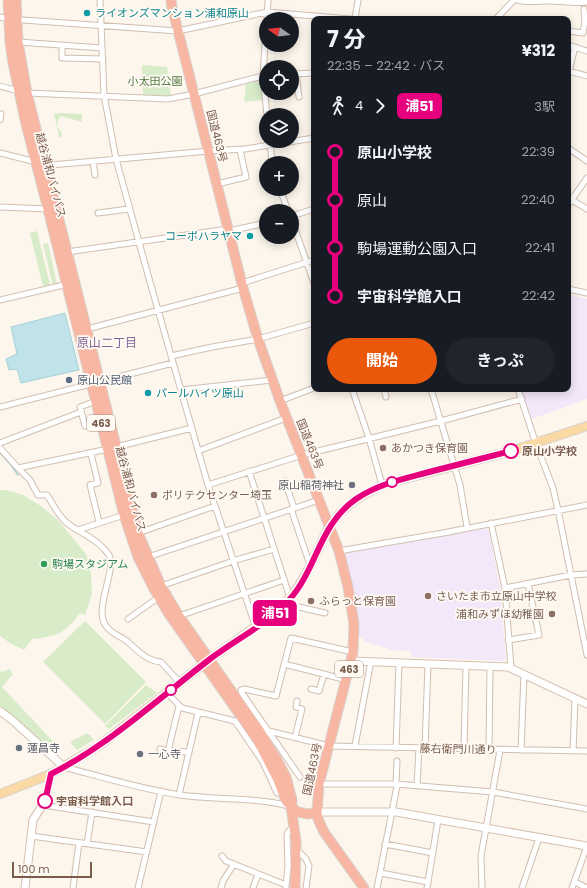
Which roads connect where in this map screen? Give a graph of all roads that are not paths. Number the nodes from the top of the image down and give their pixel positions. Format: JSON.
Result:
{"nodes":[{"id":1,"x":8,"y":0,"type":"edge"},
{"id":2,"x":16,"y":0,"type":"edge"},
{"id":3,"x":100,"y":0,"type":"edge"},
{"id":4,"x":171,"y":0,"type":"edge"},
{"id":5,"x":268,"y":0,"type":"edge"},
{"id":6,"x":358,"y":0,"type":"edge"},
{"id":7,"x":514,"y":0,"type":"edge"},
{"id":8,"x":517,"y":0,"type":"edge"},
{"id":9,"x":587,"y":2,"type":"edge"},
{"id":10,"x":584,"y":9,"type":"dead end"},
{"id":11,"x":267,"y":12,"type":"edge"},
{"id":12,"x":259,"y":14,"type":"edge"},
{"id":13,"x":299,"y":15,"type":"edge"},
{"id":14,"x":314,"y":16,"type":"edge"},
{"id":15,"x":355,"y":16,"type":"edge"},
{"id":16,"x":499,"y":16,"type":"edge"},
{"id":17,"x":8,"y":19,"type":"edge"},
{"id":18,"x":586,"y":21,"type":"edge"},
{"id":19,"x":102,"y":26,"type":"junction"},
{"id":20,"x":178,"y":31,"type":"junction"},
{"id":21,"x":571,"y":31,"type":"edge"},
{"id":22,"x":18,"y":42,"type":"junction"},
{"id":23,"x":62,"y":45,"type":"junction"},
{"id":24,"x":571,"y":46,"type":"edge"},
{"id":25,"x":575,"y":47,"type":"junction"},
{"id":26,"x":102,"y":48,"type":"junction"},
{"id":27,"x":587,"y":51,"type":"edge"},
{"id":28,"x":103,"y":60,"type":"junction"},
{"id":29,"x":571,"y":63,"type":"edge"},
{"id":30,"x":571,"y":72,"type":"edge"},
{"id":31,"x":311,"y":73,"type":"edge"},
{"id":32,"x":299,"y":74,"type":"edge"},
{"id":33,"x":587,"y":76,"type":"edge"},
{"id":34,"x":259,"y":78,"type":"edge"},
{"id":35,"x":0,"y":86,"type":"edge"},
{"id":36,"x":23,"y":92,"type":"junction"},
{"id":37,"x":194,"y":94,"type":"junction"},
{"id":38,"x":104,"y":95,"type":"junction"},
{"id":39,"x":0,"y":114,"type":"edge"},
{"id":40,"x":0,"y":120,"type":"edge"},
{"id":41,"x":311,"y":138,"type":"edge"},
{"id":42,"x":299,"y":140,"type":"edge"},
{"id":43,"x":259,"y":146,"type":"edge"},
{"id":44,"x":240,"y":150,"type":"junction"},
{"id":45,"x":571,"y":150,"type":"edge"},
{"id":46,"x":209,"y":151,"type":"junction"},
{"id":47,"x":0,"y":153,"type":"edge"},
{"id":48,"x":116,"y":159,"type":"junction"},
{"id":49,"x":93,"y":161,"type":"junction"},
{"id":50,"x":587,"y":161,"type":"edge"},
{"id":51,"x":40,"y":163,"type":"junction"},
{"id":52,"x":95,"y":175,"type":"dead end"},
{"id":53,"x":587,"y":178,"type":"edge"},
{"id":54,"x":217,"y":184,"type":"junction"},
{"id":55,"x":572,"y":200,"type":"joint"},
{"id":56,"x":0,"y":207,"type":"edge"},
{"id":57,"x":48,"y":209,"type":"junction"},
{"id":58,"x":129,"y":209,"type":"junction"},
{"id":59,"x":587,"y":209,"type":"edge"},
{"id":60,"x":311,"y":210,"type":"edge"},
{"id":61,"x":98,"y":213,"type":"dead end"},
{"id":62,"x":299,"y":214,"type":"edge"},
{"id":63,"x":259,"y":224,"type":"edge"},
{"id":64,"x":228,"y":230,"type":"junction"},
{"id":65,"x":139,"y":242,"type":"junction"},
{"id":66,"x":299,"y":242,"type":"edge"},
{"id":67,"x":67,"y":252,"type":"junction"},
{"id":68,"x":311,"y":261,"type":"edge"},
{"id":69,"x":306,"y":262,"type":"junction"},
{"id":70,"x":311,"y":275,"type":"edge"},
{"id":71,"x":70,"y":284,"type":"junction"},
{"id":72,"x":242,"y":286,"type":"junction"},
{"id":73,"x":571,"y":290,"type":"edge"},
{"id":74,"x":587,"y":293,"type":"edge"},
{"id":75,"x":0,"y":300,"type":"edge"},
{"id":76,"x":158,"y":310,"type":"junction"},
{"id":77,"x":311,"y":324,"type":"edge"},
{"id":78,"x":87,"y":329,"type":"junction"},
{"id":79,"x":258,"y":339,"type":"junction"},
{"id":80,"x":171,"y":356,"type":"junction"},
{"id":81,"x":173,"y":363,"type":"junction"},
{"id":82,"x":272,"y":380,"type":"junction"},
{"id":83,"x":96,"y":383,"type":"junction"},
{"id":84,"x":311,"y":389,"type":"edge"},
{"id":85,"x":182,"y":390,"type":"junction"},
{"id":86,"x":353,"y":392,"type":"edge"},
{"id":87,"x":385,"y":392,"type":"edge"},
{"id":88,"x":432,"y":392,"type":"edge"},
{"id":89,"x":519,"y":392,"type":"edge"},
{"id":90,"x":386,"y":397,"type":"dead end"},
{"id":91,"x":522,"y":399,"type":"junction"},
{"id":92,"x":96,"y":401,"type":"junction"},
{"id":93,"x":280,"y":401,"type":"junction"},
{"id":94,"x":0,"y":407,"type":"edge"},
{"id":95,"x":82,"y":412,"type":"junction"},
{"id":96,"x":286,"y":418,"type":"junction"},
{"id":97,"x":441,"y":421,"type":"junction"},
{"id":98,"x":85,"y":426,"type":"dead end"},
{"id":99,"x":587,"y":426,"type":"edge"},
{"id":100,"x":192,"y":428,"type":"junction"},
{"id":101,"x":369,"y":438,"type":"junction"},
{"id":102,"x":0,"y":443,"type":"edge"},
{"id":103,"x":536,"y":444,"type":"junction"},
{"id":104,"x":0,"y":448,"type":"edge"},
{"id":105,"x":112,"y":448,"type":"junction"},
{"id":106,"x":198,"y":451,"type":"junction"},
{"id":107,"x":91,"y":454,"type":"junction"},
{"id":108,"x":302,"y":455,"type":"junction"},
{"id":109,"x":455,"y":466,"type":"junction"},
{"id":110,"x":18,"y":468,"type":"junction"},
{"id":111,"x":249,"y":472,"type":"junction"},
{"id":112,"x":285,"y":481,"type":"dead end"},
{"id":113,"x":208,"y":485,"type":"junction"},
{"id":114,"x":382,"y":485,"type":"junction"},
{"id":115,"x":320,"y":500,"type":"junction"},
{"id":116,"x":587,"y":504,"type":"edge"},
{"id":117,"x":215,"y":506,"type":"junction"},
{"id":118,"x":293,"y":508,"type":"junction"},
{"id":119,"x":558,"y":510,"type":"junction"},
{"id":120,"x":124,"y":515,"type":"junction"},
{"id":121,"x":264,"y":517,"type":"junction"},
{"id":122,"x":100,"y":522,"type":"junction"},
{"id":123,"x":491,"y":523,"type":"junction"},
{"id":124,"x":329,"y":527,"type":"junction"},
{"id":125,"x":467,"y":527,"type":"junction"},
{"id":126,"x":78,"y":530,"type":"junction"},
{"id":127,"x":224,"y":531,"type":"junction"},
{"id":128,"x":138,"y":533,"type":"junction"},
{"id":129,"x":274,"y":549,"type":"junction"},
{"id":130,"x":338,"y":551,"type":"junction"},
{"id":131,"x":148,"y":557,"type":"junction"},
{"id":132,"x":234,"y":561,"type":"junction"},
{"id":133,"x":310,"y":565,"type":"junction"},
{"id":134,"x":587,"y":574,"type":"edge"},
{"id":135,"x":571,"y":575,"type":"junction"},
{"id":136,"x":284,"y":580,"type":"junction"},
{"id":137,"x":528,"y":584,"type":"junction"},
{"id":138,"x":161,"y":586,"type":"junction"},
{"id":139,"x":504,"y":588,"type":"junction"},
{"id":140,"x":244,"y":594,"type":"junction"},
{"id":141,"x":159,"y":598,"type":"junction"},
{"id":142,"x":288,"y":601,"type":"junction"},
{"id":143,"x":325,"y":613,"type":"dead end"},
{"id":144,"x":179,"y":616,"type":"junction"},
{"id":145,"x":128,"y":619,"type":"dead end"},
{"id":146,"x":256,"y":628,"type":"junction"},
{"id":147,"x":508,"y":640,"type":"junction"},
{"id":148,"x":352,"y":656,"type":"junction"},
{"id":149,"x":587,"y":656,"type":"edge"},
{"id":150,"x":370,"y":661,"type":"junction"},
{"id":151,"x":207,"y":662,"type":"junction"},
{"id":152,"x":399,"y":663,"type":"junction"},
{"id":153,"x":284,"y":664,"type":"junction"},
{"id":154,"x":428,"y":664,"type":"junction"},
{"id":155,"x":466,"y":665,"type":"junction"},
{"id":156,"x":490,"y":666,"type":"junction"},
{"id":157,"x":511,"y":668,"type":"junction"},
{"id":158,"x":324,"y":674,"type":"junction"},
{"id":159,"x":524,"y":674,"type":"junction"},
{"id":160,"x":346,"y":680,"type":"junction"},
{"id":161,"x":180,"y":682,"type":"junction"},
{"id":162,"x":311,"y":689,"type":"dead end"},
{"id":163,"x":168,"y":693,"type":"junction"},
{"id":164,"x":575,"y":699,"type":"junction"},
{"id":165,"x":298,"y":701,"type":"dead end"},
{"id":166,"x":587,"y":704,"type":"edge"},
{"id":167,"x":179,"y":706,"type":"junction"},
{"id":168,"x":0,"y":711,"type":"edge"},
{"id":169,"x":198,"y":713,"type":"junction"},
{"id":170,"x":259,"y":736,"type":"junction"},
{"id":171,"x":295,"y":737,"type":"junction"},
{"id":172,"x":329,"y":746,"type":"junction"},
{"id":173,"x":354,"y":746,"type":"junction"},
{"id":174,"x":396,"y":748,"type":"junction"},
{"id":175,"x":419,"y":748,"type":"junction"},
{"id":176,"x":425,"y":748,"type":"junction"},
{"id":177,"x":160,"y":749,"type":"dead end"},
{"id":178,"x":464,"y":749,"type":"junction"},
{"id":179,"x":489,"y":749,"type":"junction"},
{"id":180,"x":500,"y":750,"type":"junction"},
{"id":181,"x":521,"y":750,"type":"junction"},
{"id":182,"x":168,"y":751,"type":"junction"},
{"id":183,"x":573,"y":751,"type":"junction"},
{"id":184,"x":587,"y":751,"type":"edge"},
{"id":185,"x":189,"y":752,"type":"junction"},
{"id":186,"x":396,"y":761,"type":"dead end"},
{"id":187,"x":64,"y":767,"type":"junction"},
{"id":188,"x":51,"y":774,"type":"junction"},
{"id":189,"x":300,"y":777,"type":"dead end"},
{"id":190,"x":319,"y":784,"type":"junction"},
{"id":191,"x":396,"y":784,"type":"junction"},
{"id":192,"x":417,"y":786,"type":"junction"},
{"id":193,"x":161,"y":792,"type":"junction"},
{"id":194,"x":493,"y":792,"type":"junction"},
{"id":195,"x":0,"y":794,"type":"edge"},
{"id":196,"x":179,"y":795,"type":"junction"},
{"id":197,"x":43,"y":805,"type":"junction"},
{"id":198,"x":291,"y":807,"type":"junction"},
{"id":199,"x":587,"y":809,"type":"edge"},
{"id":200,"x":92,"y":812,"type":"junction"},
{"id":201,"x":317,"y":812,"type":"junction"},
{"id":202,"x":392,"y":812,"type":"junction"},
{"id":203,"x":438,"y":820,"type":"junction"},
{"id":204,"x":154,"y":822,"type":"junction"},
{"id":205,"x":294,"y":826,"type":"junction"},
{"id":206,"x":486,"y":829,"type":"junction"},
{"id":207,"x":31,"y":836,"type":"junction"},
{"id":208,"x":539,"y":838,"type":"junction"},
{"id":209,"x":79,"y":843,"type":"junction"},
{"id":210,"x":87,"y":844,"type":"junction"},
{"id":211,"x":385,"y":844,"type":"junction"},
{"id":212,"x":587,"y":846,"type":"edge"},
{"id":213,"x":297,"y":850,"type":"junction"},
{"id":214,"x":147,"y":852,"type":"junction"},
{"id":215,"x":433,"y":853,"type":"junction"},
{"id":216,"x":222,"y":856,"type":"dead end"},
{"id":217,"x":234,"y":864,"type":"junction"},
{"id":218,"x":381,"y":873,"type":"junction"},
{"id":219,"x":258,"y":874,"type":"junction"},
{"id":220,"x":428,"y":882,"type":"junction"},
{"id":221,"x":575,"y":882,"type":"junction"},
{"id":222,"x":286,"y":886,"type":"edge"},
{"id":223,"x":25,"y":888,"type":"edge"},
{"id":224,"x":73,"y":888,"type":"edge"},
{"id":225,"x":138,"y":888,"type":"edge"},
{"id":226,"x":221,"y":888,"type":"edge"},
{"id":227,"x":253,"y":888,"type":"edge"},
{"id":228,"x":295,"y":888,"type":"edge"},
{"id":229,"x":306,"y":888,"type":"edge"},
{"id":230,"x":364,"y":888,"type":"edge"},
{"id":231,"x":377,"y":888,"type":"edge"},
{"id":232,"x":427,"y":888,"type":"edge"},
{"id":233,"x":482,"y":888,"type":"edge"},
{"id":234,"x":522,"y":888,"type":"edge"},
{"id":235,"x":572,"y":888,"type":"edge"},
{"id":236,"x":587,"y":888,"type":"edge"}],
"edges":[{"from":1,"to":17,"type":"highway","name":"越谷浦和バイパス","number":"463"},
{"from":2,"to":17,"type":"highway","name":"越谷浦和バイパス","number":"463"},
{"from":3,"to":19,"type":"street"},
{"from":4,"to":20,"type":"highway","name":"国道463号","number":"463"},
{"from":5,"to":11,"type":"street"},
{"from":6,"to":15,"type":"street"},
{"from":7,"to":16,"type":"street"},
{"from":8,"to":9,"type":"street"},
{"from":10,"to":18,"type":"street"},
{"from":12,"to":20,"type":"street"},
{"from":13,"to":14,"type":"street"},
{"from":17,"to":19,"type":"street"},
{"from":17,"to":22,"type":"highway","name":"越谷浦和バイパス","number":"463"},
{"from":17,"to":36,"type":"highway","name":"越谷浦和バイパス","number":"463"},
{"from":18,"to":21,"type":"street"},
{"from":19,"to":20,"type":"street"},
{"from":19,"to":26,"type":"street"},
{"from":20,"to":37,"type":"highway","name":"国道463号","number":"463"},
{"from":22,"to":23,"type":"street"},
{"from":22,"to":36,"type":"highway","name":"越谷浦和バイパス","number":"463"},
{"from":23,"to":26,"type":"street"},
{"from":23,"to":28,"type":"street"},
{"from":24,"to":25,"type":"street"},
{"from":25,"to":27,"type":"street"},
{"from":25,"to":29,"type":"street"},
{"from":26,"to":28,"type":"street"},
{"from":28,"to":38,"type":"street"},
{"from":30,"to":33,"type":"street"},
{"from":31,"to":32,"type":"street"},
{"from":34,"to":37,"type":"street"},
{"from":35,"to":36,"type":"street"},
{"from":36,"to":38,"type":"street"},
{"from":36,"to":51,"type":"highway","name":"越谷浦和バイパス","number":"463"},
{"from":37,"to":38,"type":"street"},
{"from":37,"to":46,"type":"highway","name":"国道463号","number":"463"},
{"from":38,"to":48,"type":"street"},
{"from":39,"to":40,"type":"street"},
{"from":41,"to":42,"type":"street"},
{"from":43,"to":44,"type":"street"},
{"from":44,"to":46,"type":"street"},
{"from":44,"to":54,"type":"street"},
{"from":45,"to":50,"type":"street"},
{"from":46,"to":48,"type":"street"},
{"from":46,"to":54,"type":"highway","name":"国道463号","number":"463"},
{"from":47,"to":51,"type":"street"},
{"from":48,"to":49,"type":"street"},
{"from":48,"to":58,"type":"street"},
{"from":49,"to":51,"type":"street"},
{"from":49,"to":52,"type":"street"},
{"from":51,"to":57,"type":"highway","name":"越谷浦和バイパス","number":"463"},
{"from":51,"to":67,"type":"highway","name":"越谷浦和バイパス","number":"463"},
{"from":53,"to":55,"type":"street"},
{"from":54,"to":64,"type":"highway","name":"国道463号","number":"463"},
{"from":55,"to":59,"type":"street"},
{"from":56,"to":57,"type":"street"},
{"from":57,"to":71,"type":"highway","name":"越谷浦和バイパス","number":"463"},
{"from":58,"to":61,"type":"street"},
{"from":58,"to":65,"type":"street"},
{"from":60,"to":62,"type":"street"},
{"from":63,"to":64,"type":"street"},
{"from":64,"to":65,"type":"street"},
{"from":64,"to":72,"type":"highway","name":"国道463号","number":"463"},
{"from":65,"to":67,"type":"street"},
{"from":65,"to":76,"type":"street"},
{"from":66,"to":69,"type":"street"},
{"from":67,"to":71,"type":"highway","name":"越谷浦和バイパス","number":"463"},
{"from":68,"to":69,"type":"street"},
{"from":69,"to":70,"type":"street"},
{"from":69,"to":72,"type":"street"},
{"from":71,"to":75,"type":"street"},
{"from":71,"to":78,"type":"highway","name":"越谷浦和バイパス","number":"463"},
{"from":71,"to":83,"type":"highway","name":"越谷浦和バイパス","number":"463"},
{"from":72,"to":76,"type":"street"},
{"from":72,"to":79,"type":"highway","name":"国道463号","number":"463"},
{"from":73,"to":74,"type":"street"},
{"from":76,"to":78,"type":"street"},
{"from":76,"to":80,"type":"street"},
{"from":77,"to":79,"type":"street"},
{"from":78,"to":83,"type":"highway","name":"越谷浦和バイパス","number":"463"},
{"from":79,"to":80,"type":"street"},
{"from":79,"to":82,"type":"highway","name":"国道463号","number":"463"},
{"from":80,"to":81,"type":"street"},
{"from":81,"to":83,"type":"street"},
{"from":81,"to":85,"type":"street"},
{"from":82,"to":85,"type":"street"},
{"from":82,"to":93,"type":"highway","name":"国道463号","number":"463"},
{"from":83,"to":92,"type":"highway","name":"越谷浦和バイパス","number":"463"},
{"from":83,"to":94,"type":"street"},
{"from":83,"to":105,"type":"highway","name":"越谷浦和バイパス","number":"463"},
{"from":84,"to":93,"type":"street"},
{"from":85,"to":100,"type":"street"},
{"from":86,"to":101,"type":"street"},
{"from":87,"to":90,"type":"street"},
{"from":88,"to":97,"type":"street"},
{"from":89,"to":91,"type":"street"},
{"from":91,"to":97,"type":"street"},
{"from":91,"to":103,"type":"street"},
{"from":92,"to":95,"type":"street"},
{"from":92,"to":105,"type":"highway","name":"越谷浦和バイパス","number":"463"},
{"from":93,"to":96,"type":"highway","name":"国道463号","number":"463"},
{"from":95,"to":98,"type":"street"},
{"from":95,"to":102,"type":"street"},
{"from":96,"to":106,"type":"street"},
{"from":96,"to":108,"type":"highway","name":"国道463号","number":"463"},
{"from":97,"to":101,"type":"street"},
{"from":97,"to":109,"type":"street"},
{"from":99,"to":103,"type":"main road"},
{"from":100,"to":105,"type":"street"},
{"from":100,"to":106,"type":"street"},
{"from":101,"to":108,"type":"street"},
{"from":101,"to":114,"type":"street"},
{"from":103,"to":109,"type":"main road"},
{"from":103,"to":119,"type":"street"},
{"from":104,"to":110,"type":"street"},
{"from":105,"to":107,"type":"street"},
{"from":105,"to":120,"type":"highway","name":"越谷浦和バイパス","number":"463"},
{"from":105,"to":128,"type":"highway","name":"越谷浦和バイパス","number":"463"},
{"from":106,"to":113,"type":"street"},
{"from":107,"to":110,"type":"street"},
{"from":107,"to":122,"type":"street"},
{"from":108,"to":111,"type":"street"},
{"from":108,"to":115,"type":"highway","name":"国道463号","number":"463"},
{"from":109,"to":114,"type":"main road"},
{"from":109,"to":125,"type":"street"},
{"from":110,"to":126,"type":"street"},
{"from":111,"to":113,"type":"street"},
{"from":111,"to":121,"type":"street"},
{"from":112,"to":118,"type":"street"},
{"from":113,"to":117,"type":"street"},
{"from":114,"to":124,"type":"main road"},
{"from":115,"to":118,"type":"street"},
{"from":115,"to":124,"type":"highway","name":"国道463号","number":"463"},
{"from":116,"to":119,"type":"street"},
{"from":117,"to":127,"type":"street"},
{"from":117,"to":128,"type":"street"},
{"from":118,"to":121,"type":"street"},
{"from":118,"to":133,"type":"street"},
{"from":119,"to":123,"type":"street"},
{"from":119,"to":135,"type":"street"},
{"from":120,"to":122,"type":"street"},
{"from":120,"to":141,"type":"highway","name":"越谷浦和バイパス","number":"463"},
{"from":121,"to":127,"type":"street"},
{"from":121,"to":129,"type":"street"},
{"from":122,"to":126,"type":"street"},
{"from":123,"to":125,"type":"street"},
{"from":123,"to":139,"type":"street"},
{"from":124,"to":130,"type":"highway","name":"国道463号","number":"463"},
{"from":124,"to":133,"type":"main road"},
{"from":125,"to":130,"type":"street"},
{"from":126,"to":161,"type":"street"},
{"from":127,"to":131,"type":"street"},
{"from":127,"to":132,"type":"street"},
{"from":128,"to":131,"type":"highway","name":"越谷浦和バイパス","number":"463"},
{"from":129,"to":132,"type":"street"},
{"from":129,"to":136,"type":"street"},
{"from":130,"to":148,"type":"highway","name":"国道463号","number":"463"},
{"from":131,"to":138,"type":"highway","name":"越谷浦和バイパス","number":"463"},
{"from":132,"to":138,"type":"street"},
{"from":132,"to":140,"type":"street"},
{"from":133,"to":142,"type":"main road"},
{"from":134,"to":135,"type":"street"},
{"from":135,"to":137,"type":"street"},
{"from":135,"to":149,"type":"street"},
{"from":136,"to":140,"type":"street"},
{"from":136,"to":142,"type":"street"},
{"from":137,"to":139,"type":"street"},
{"from":137,"to":147,"type":"street"},
{"from":138,"to":144,"type":"highway","name":"越谷浦和バイパス","number":"463"},
{"from":139,"to":147,"type":"street"},
{"from":140,"to":144,"type":"street"},
{"from":140,"to":146,"type":"street"},
{"from":141,"to":145,"type":"street"},
{"from":141,"to":151,"type":"highway","name":"越谷浦和バイパス","number":"463"},
{"from":142,"to":143,"type":"street"},
{"from":142,"to":146,"type":"main road"},
{"from":144,"to":151,"type":"highway","name":"越谷浦和バイパス","number":"463"},
{"from":146,"to":151,"type":"main road"},
{"from":147,"to":157,"type":"street"},
{"from":148,"to":150,"type":"street"},
{"from":148,"to":153,"type":"street"},
{"from":148,"to":160,"type":"highway","name":"国道463号","number":"463"},
{"from":150,"to":152,"type":"street"},
{"from":150,"to":173,"type":"street"},
{"from":151,"to":161,"type":"main road"},
{"from":151,"to":170,"type":"highway","name":"越谷浦和バイパス","number":"463"},
{"from":152,"to":154,"type":"street"},
{"from":152,"to":174,"type":"street"},
{"from":153,"to":158,"type":"street"},
{"from":153,"to":170,"type":"street"},
{"from":154,"to":155,"type":"street"},
{"from":154,"to":176,"type":"street"},
{"from":155,"to":156,"type":"street"},
{"from":155,"to":178,"type":"street"},
{"from":156,"to":157,"type":"street"},
{"from":156,"to":179,"type":"street"},
{"from":157,"to":159,"type":"street"},
{"from":158,"to":160,"type":"street"},
{"from":158,"to":162,"type":"street"},
{"from":159,"to":164,"type":"street"},
{"from":159,"to":181,"type":"street"},
{"from":160,"to":172,"type":"highway","name":"国道463号","number":"463"},
{"from":161,"to":163,"type":"main road"},
{"from":163,"to":167,"type":"street"},
{"from":163,"to":187,"type":"main road"},
{"from":164,"to":166,"type":"street"},
{"from":164,"to":183,"type":"street"},
{"from":165,"to":171,"type":"street"},
{"from":167,"to":169,"type":"street"},
{"from":167,"to":182,"type":"street"},
{"from":168,"to":187,"type":"street"},
{"from":169,"to":170,"type":"street"},
{"from":169,"to":185,"type":"street"},
{"from":170,"to":171,"type":"street","name":"藤右衛門川通り"},
{"from":170,"to":189,"type":"street"},
{"from":170,"to":198,"type":"highway","name":"越谷浦和バイパス","number":"463"},
{"from":170,"to":198,"type":"highway","name":"越谷浦和バイパス","number":"463"},
{"from":171,"to":172,"type":"street","name":"藤右衛門川通り"},
{"from":172,"to":173,"type":"street","name":"藤右衛門川通り"},
{"from":172,"to":190,"type":"highway","name":"国道463号","number":"463"},
{"from":173,"to":174,"type":"street","name":"藤右衛門川通り"},
{"from":174,"to":175,"type":"street","name":"藤右衛門川通り"},
{"from":175,"to":176,"type":"street","name":"藤右衛門川通り"},
{"from":175,"to":192,"type":"street"},
{"from":176,"to":178,"type":"street","name":"藤右衛門川通り"},
{"from":177,"to":182,"type":"street"},
{"from":178,"to":179,"type":"street","name":"藤右衛門川通り"},
{"from":179,"to":180,"type":"street","name":"藤右衛門川通り"},
{"from":180,"to":181,"type":"street","name":"藤右衛門川通り"},
{"from":180,"to":194,"type":"street"},
{"from":181,"to":183,"type":"street","name":"藤右衛門川通り"},
{"from":182,"to":185,"type":"street"},
{"from":183,"to":184,"type":"street","name":"藤右衛門川通り"},
{"from":185,"to":196,"type":"street"},
{"from":186,"to":191,"type":"street"},
{"from":187,"to":188,"type":"main road"},
{"from":187,"to":193,"type":"street"},
{"from":188,"to":195,"type":"main road"},
{"from":188,"to":197,"type":"street"},
{"from":190,"to":191,"type":"street"},
{"from":190,"to":201,"type":"highway","name":"国道463号","number":"463"},
{"from":191,"to":192,"type":"street"},
{"from":191,"to":202,"type":"street"},
{"from":192,"to":194,"type":"street"},
{"from":193,"to":196,"type":"street"},
{"from":193,"to":204,"type":"street"},
{"from":194,"to":199,"type":"street"},
{"from":194,"to":206,"type":"street"},
{"from":196,"to":198,"type":"street"},
{"from":197,"to":200,"type":"street"},
{"from":197,"to":207,"type":"street"},
{"from":198,"to":201,"type":"highway"},
{"from":198,"to":205,"type":"highway","name":"越谷浦和バイパス","number":"463"},
{"from":200,"to":204,"type":"street"},
{"from":200,"to":210,"type":"street"},
{"from":201,"to":202,"type":"street"},
{"from":201,"to":230,"type":"highway","name":"国道463号","number":"463"},
{"from":202,"to":203,"type":"street"},
{"from":202,"to":211,"type":"street"},
{"from":203,"to":206,"type":"street"},
{"from":203,"to":215,"type":"street"},
{"from":204,"to":214,"type":"street"},
{"from":205,"to":213,"type":"highway","name":"越谷浦和バイパス","number":"463"},
{"from":205,"to":222,"type":"street"},
{"from":206,"to":208,"type":"street"},
{"from":206,"to":233,"type":"street"},
{"from":207,"to":209,"type":"street"},
{"from":207,"to":223,"type":"street"},
{"from":208,"to":212,"type":"street"},
{"from":208,"to":234,"type":"street"},
{"from":209,"to":210,"type":"street"},
{"from":209,"to":224,"type":"street"},
{"from":210,"to":214,"type":"street"},
{"from":211,"to":215,"type":"street"},
{"from":211,"to":218,"type":"street"},
{"from":212,"to":221,"type":"street"},
{"from":213,"to":228,"type":"highway","name":"越谷浦和バイパス","number":"463"},
{"from":213,"to":229,"type":"street"},
{"from":214,"to":225,"type":"street"},
{"from":215,"to":220,"type":"street"},
{"from":216,"to":217,"type":"street"},
{"from":217,"to":219,"type":"street"},
{"from":217,"to":226,"type":"street"},
{"from":218,"to":220,"type":"street"},
{"from":218,"to":231,"type":"street"},
{"from":219,"to":222,"type":"street"},
{"from":219,"to":227,"type":"street"},
{"from":220,"to":232,"type":"street"},
{"from":221,"to":235,"type":"street"},
{"from":221,"to":236,"type":"street"}]}
